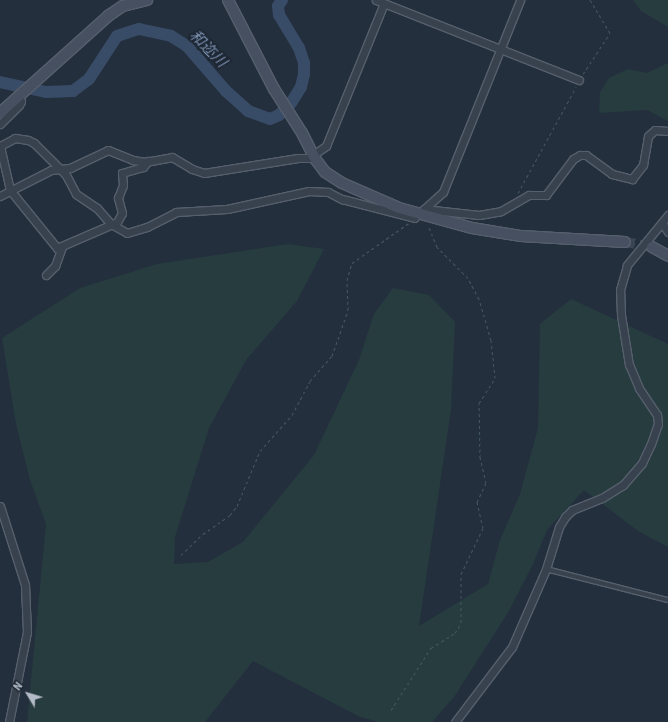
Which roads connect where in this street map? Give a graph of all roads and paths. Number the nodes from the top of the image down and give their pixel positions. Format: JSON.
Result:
{"nodes":[{"id":1,"x":147,"y":0,"type":"edge"},
{"id":2,"x":228,"y":0,"type":"edge"},
{"id":3,"x":376,"y":0,"type":"edge"},
{"id":4,"x":520,"y":0,"type":"edge"},
{"id":5,"x":590,"y":0,"type":"edge"},
{"id":6,"x":384,"y":4,"type":"junction"},
{"id":7,"x":501,"y":50,"type":"junction"},
{"id":8,"x":579,"y":80,"type":"junction"},
{"id":9,"x":20,"y":95,"type":"junction"},
{"id":10,"x":0,"y":113,"type":"edge"},
{"id":11,"x":0,"y":124,"type":"edge"},
{"id":12,"x":668,"y":131,"type":"edge"},
{"id":13,"x":0,"y":146,"type":"edge"},
{"id":14,"x":315,"y":158,"type":"junction"},
{"id":15,"x":148,"y":161,"type":"junction"},
{"id":16,"x":60,"y":169,"type":"junction"},
{"id":17,"x":10,"y":190,"type":"junction"},
{"id":18,"x":0,"y":196,"type":"edge"},
{"id":19,"x":511,"y":206,"type":"junction"},
{"id":20,"x":422,"y":214,"type":"junction"},
{"id":21,"x":668,"y":215,"type":"edge"},
{"id":22,"x":662,"y":223,"type":"junction"},
{"id":23,"x":111,"y":224,"type":"junction"},
{"id":24,"x":668,"y":232,"type":"edge"},
{"id":25,"x":625,"y":242,"type":"tunnel mouth"},
{"id":26,"x":62,"y":247,"type":"junction"},
{"id":27,"x":652,"y":247,"type":"tunnel mouth"},
{"id":28,"x":668,"y":256,"type":"edge"},
{"id":29,"x":46,"y":275,"type":"dead end"},
{"id":30,"x":0,"y":506,"type":"edge"},
{"id":31,"x":181,"y":555,"type":"dead end"},
{"id":32,"x":546,"y":568,"type":"junction"},
{"id":33,"x":668,"y":600,"type":"edge"},
{"id":34,"x":391,"y":710,"type":"dead end"},
{"id":35,"x":9,"y":722,"type":"edge"},
{"id":36,"x":455,"y":722,"type":"edge"}],
"edges":[{"from":1,"to":9,"type":"street"},
{"from":2,"to":14,"type":"street"},
{"from":3,"to":6,"type":"street"},
{"from":4,"to":7,"type":"street"},
{"from":5,"to":8,"type":"path"},
{"from":6,"to":7,"type":"street"},
{"from":6,"to":14,"type":"street"},
{"from":7,"to":8,"type":"street"},
{"from":7,"to":20,"type":"street"},
{"from":8,"to":19,"type":"path"},
{"from":9,"to":10,"type":"street"},
{"from":9,"to":11,"type":"street"},
{"from":12,"to":19,"type":"street"},
{"from":13,"to":16,"type":"street"},
{"from":13,"to":17,"type":"street"},
{"from":14,"to":15,"type":"street"},
{"from":14,"to":20,"type":"street"},
{"from":15,"to":16,"type":"street"},
{"from":15,"to":23,"type":"street"},
{"from":16,"to":17,"type":"street"},
{"from":16,"to":23,"type":"street"},
{"from":17,"to":18,"type":"street"},
{"from":17,"to":26,"type":"street"},
{"from":19,"to":20,"type":"street"},
{"from":20,"to":23,"type":"street"},
{"from":20,"to":25,"type":"street"},
{"from":20,"to":31,"type":"path"},
{"from":20,"to":34,"type":"path"},
{"from":21,"to":22,"type":"street"},
{"from":22,"to":24,"type":"street"},
{"from":22,"to":32,"type":"street"},
{"from":23,"to":26,"type":"street"},
{"from":26,"to":29,"type":"street"},
{"from":27,"to":28,"type":"street"},
{"from":30,"to":35,"type":"street"},
{"from":32,"to":33,"type":"lane"},
{"from":32,"to":36,"type":"street"}]}
